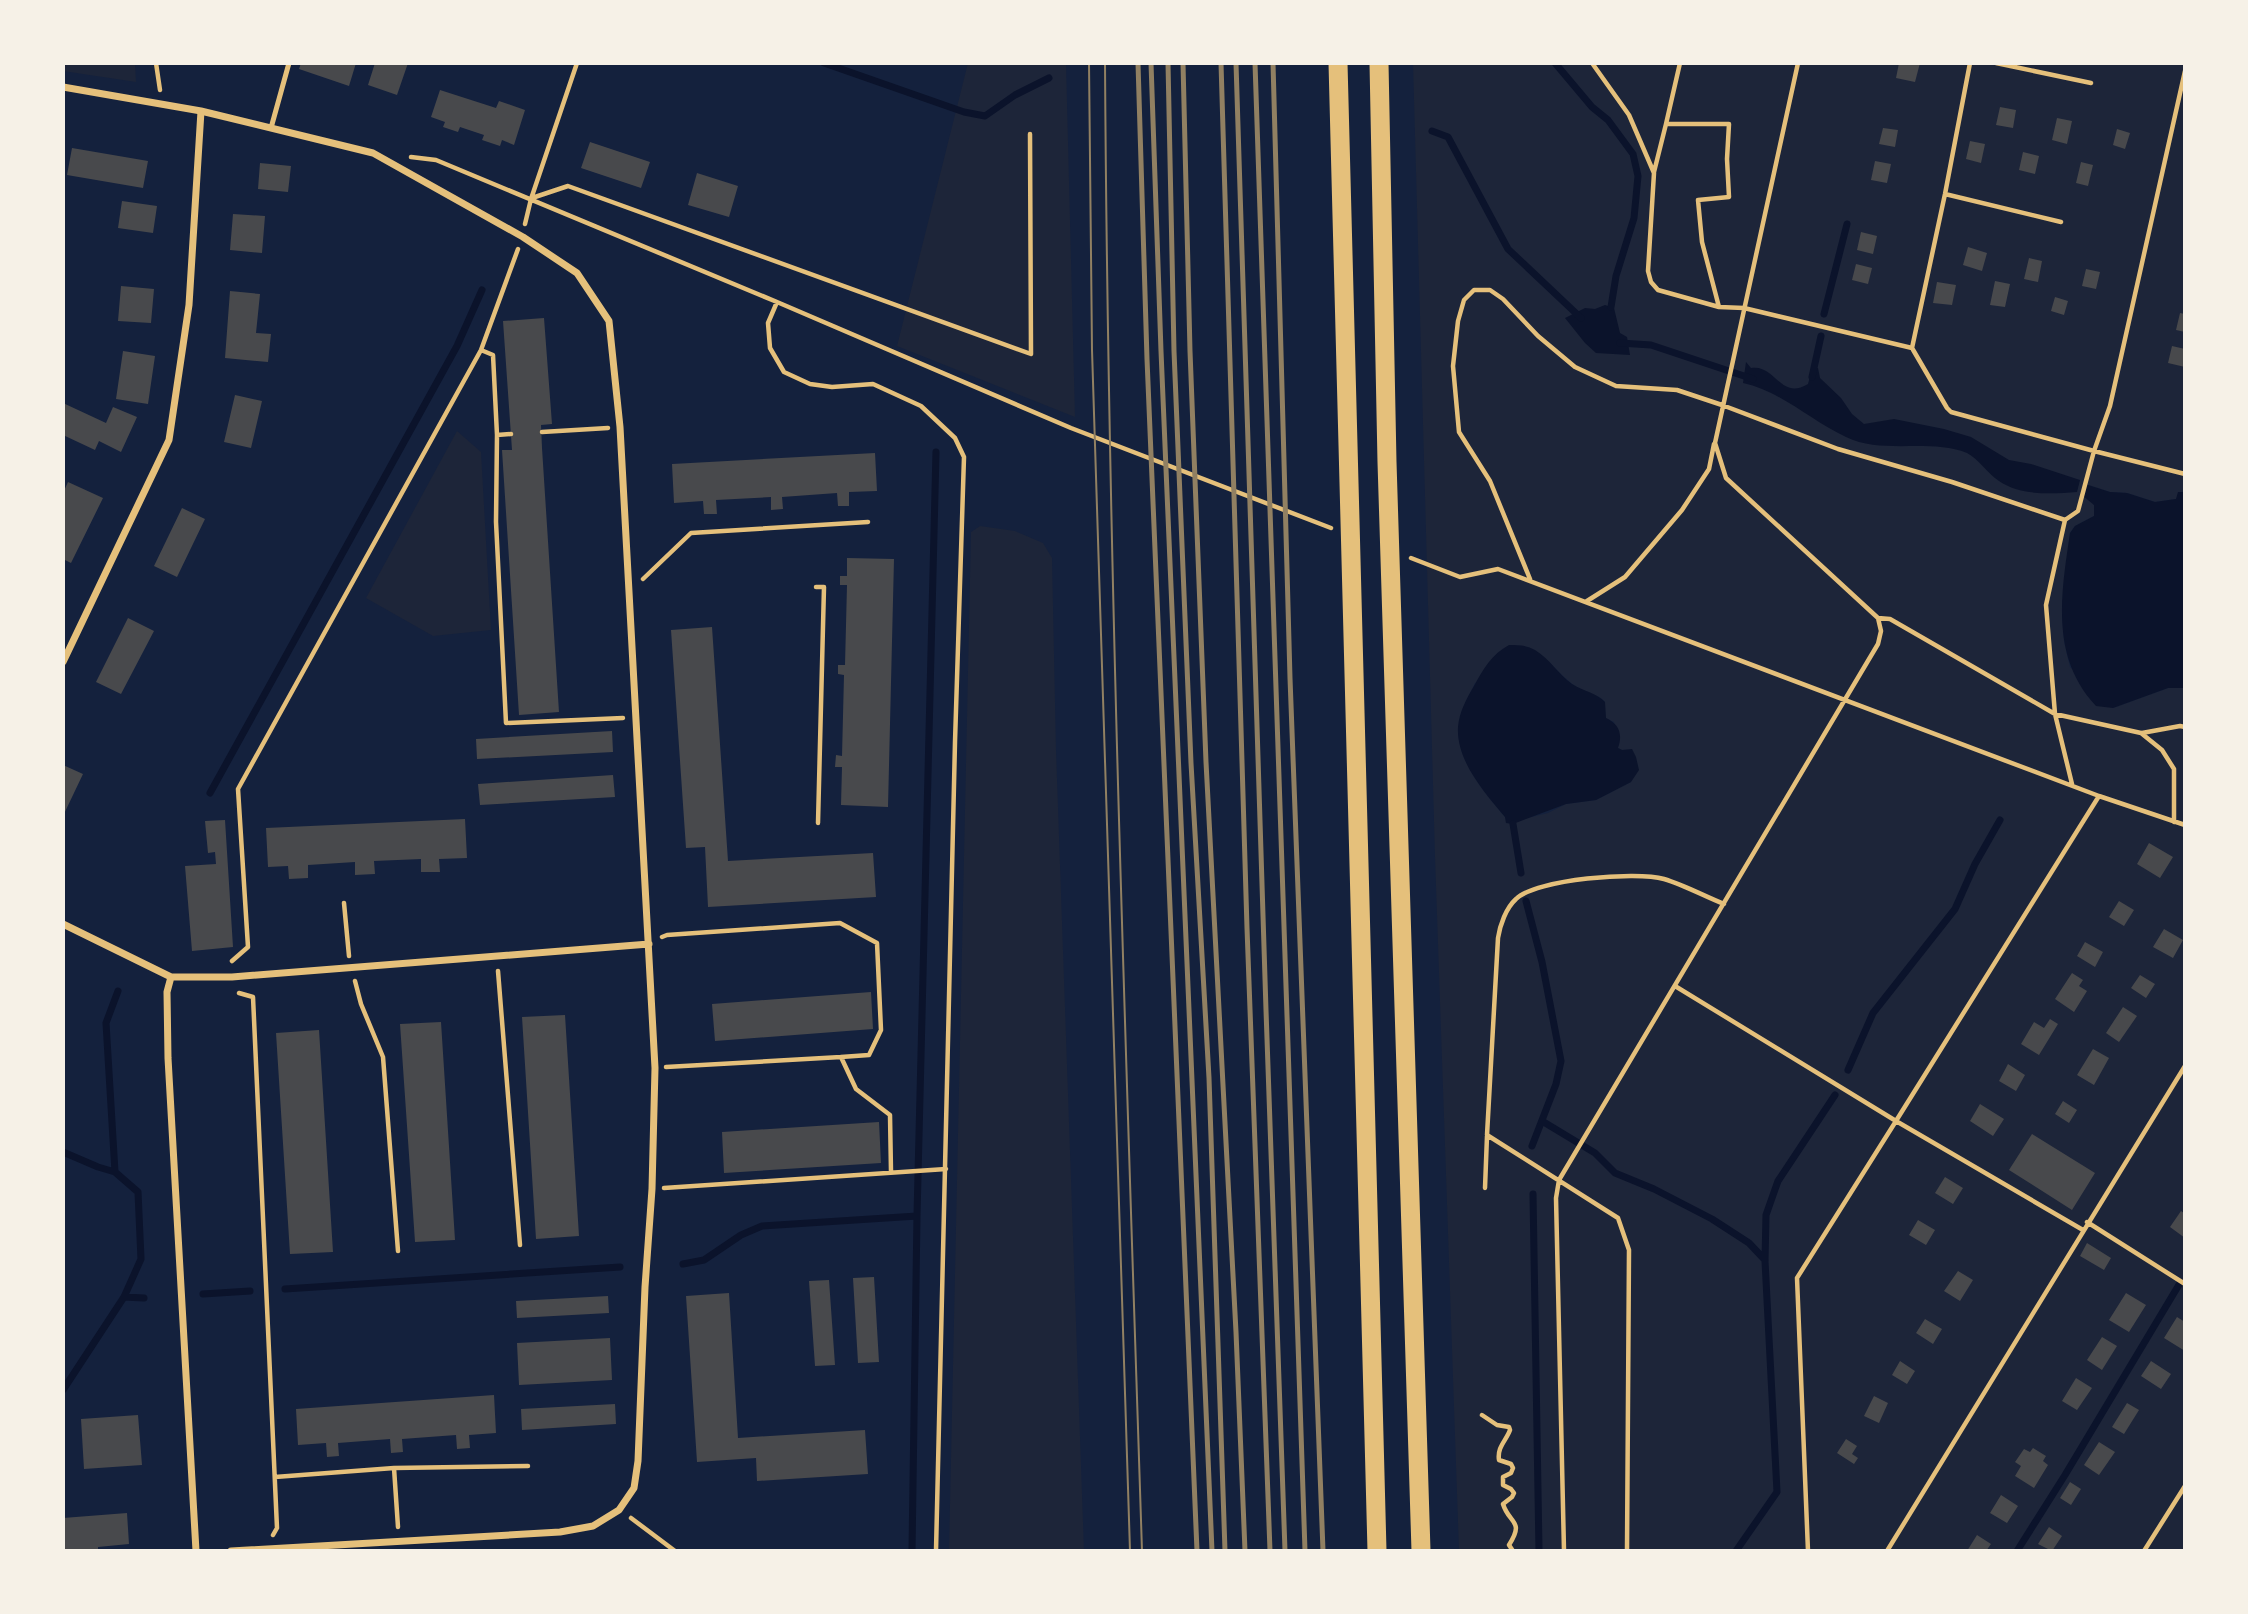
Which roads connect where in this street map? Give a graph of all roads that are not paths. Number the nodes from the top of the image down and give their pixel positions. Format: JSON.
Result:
{"nodes":[{"id":1,"x":289,"y":63,"type":"edge"},
{"id":2,"x":1338,"y":63,"type":"edge"},
{"id":3,"x":1379,"y":63,"type":"edge"},
{"id":4,"x":63,"y":88,"type":"edge"},
{"id":5,"x":201,"y":111,"type":"junction"},
{"id":6,"x":271,"y":128,"type":"junction"},
{"id":7,"x":63,"y":662,"type":"edge"},
{"id":8,"x":63,"y":924,"type":"edge"},
{"id":9,"x":649,"y":944,"type":"junction"},
{"id":10,"x":171,"y":976,"type":"junction"},
{"id":11,"x":264,"y":1550,"type":"edge"},
{"id":12,"x":196,"y":1551,"type":"edge"},
{"id":13,"x":231,"y":1551,"type":"edge"},
{"id":14,"x":1377,"y":1551,"type":"edge"},
{"id":15,"x":1421,"y":1551,"type":"edge"}],
"edges":[{"from":1,"to":6,"type":"lane"},
{"from":2,"to":14,"type":"highway"},
{"from":3,"to":15,"type":"highway"},
{"from":4,"to":5,"type":"street"},
{"from":5,"to":6,"type":"street"},
{"from":5,"to":7,"type":"street"},
{"from":6,"to":9,"type":"street"},
{"from":8,"to":10,"type":"street"},
{"from":9,"to":10,"type":"street"},
{"from":9,"to":11,"type":"street"},
{"from":10,"to":12,"type":"street"},
{"from":11,"to":13,"type":"street"}]}
